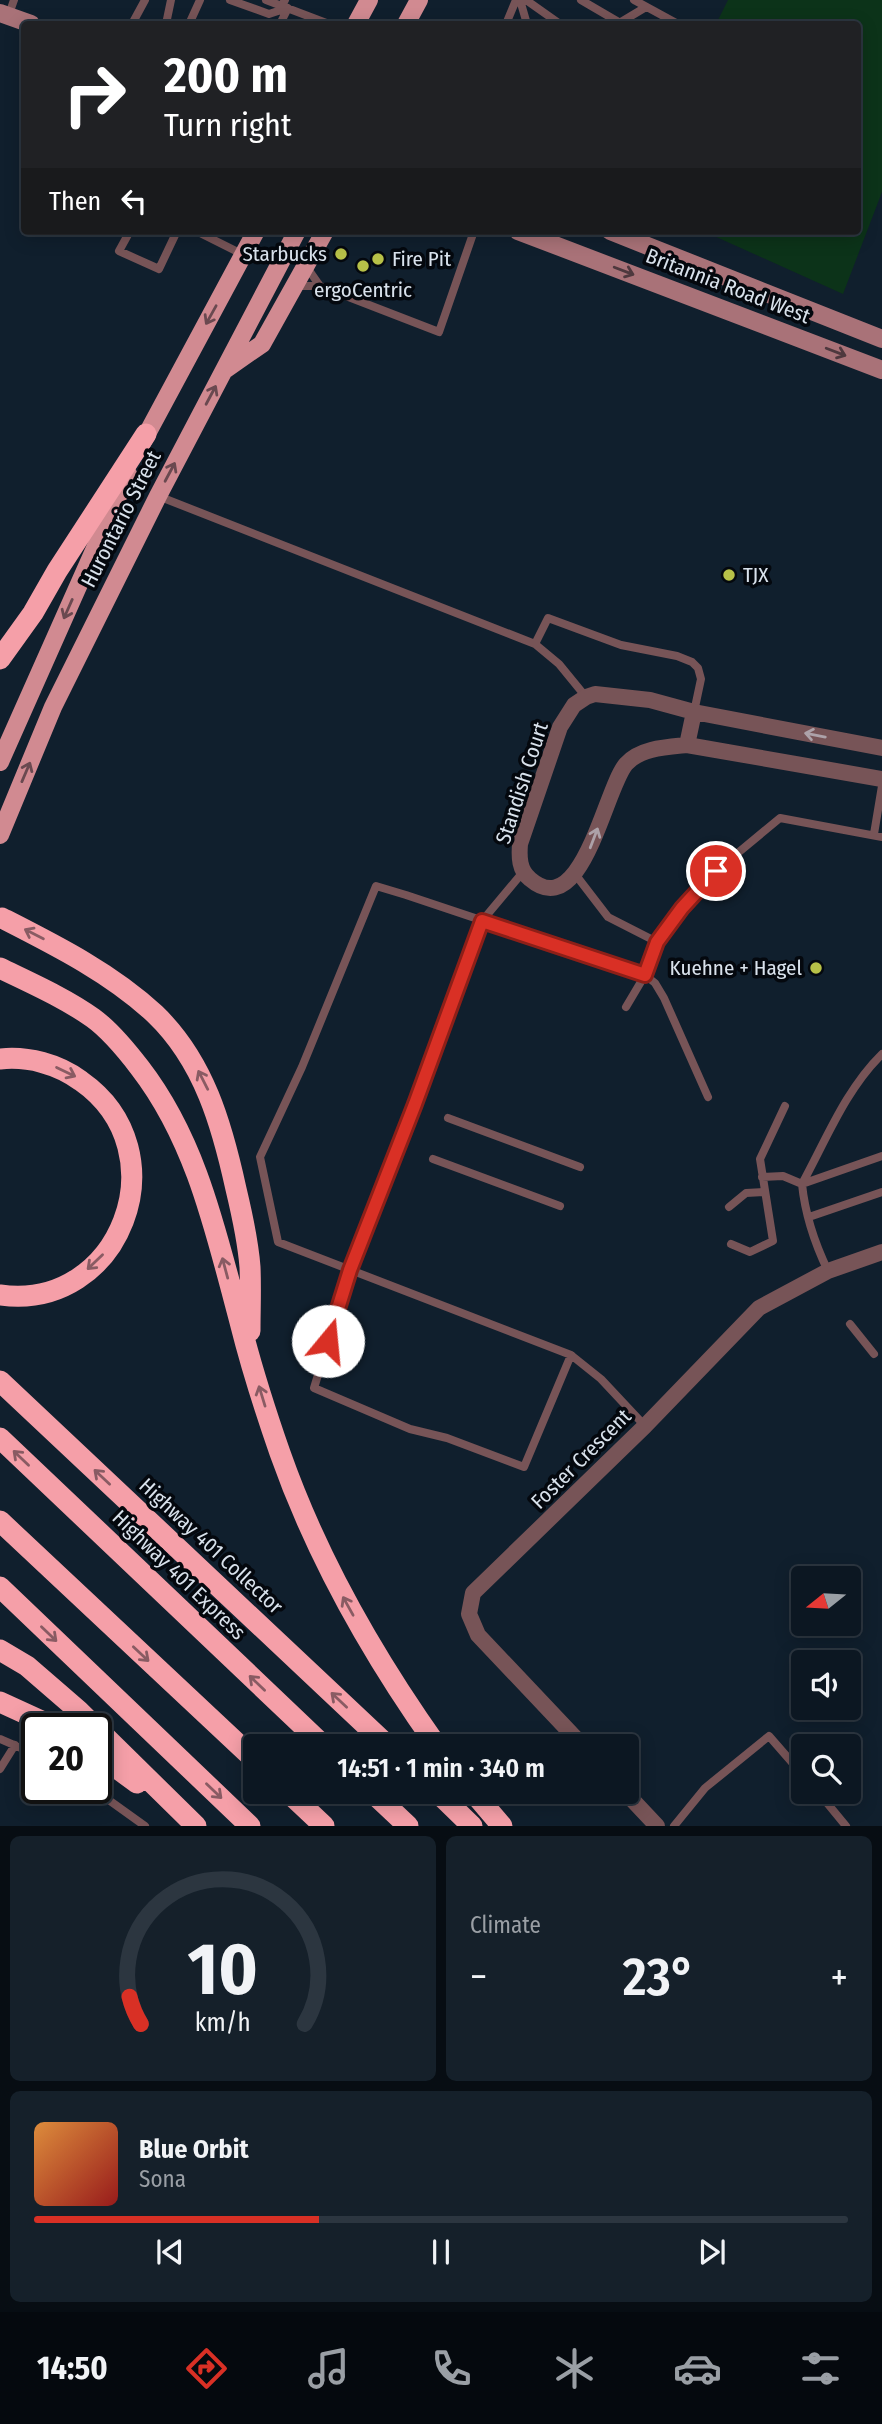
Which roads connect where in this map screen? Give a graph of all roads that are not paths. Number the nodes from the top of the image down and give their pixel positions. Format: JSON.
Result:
{"nodes":[{"id":1,"x":145,"y":0,"type":"edge"},
{"id":2,"x":171,"y":0,"type":"edge"},
{"id":3,"x":200,"y":0,"type":"edge"},
{"id":4,"x":230,"y":0,"type":"edge"},
{"id":5,"x":266,"y":0,"type":"edge"},
{"id":6,"x":369,"y":0,"type":"edge"},
{"id":7,"x":419,"y":0,"type":"edge"},
{"id":8,"x":518,"y":0,"type":"edge"},
{"id":9,"x":526,"y":0,"type":"edge"},
{"id":10,"x":581,"y":0,"type":"edge"},
{"id":11,"x":634,"y":0,"type":"edge"},
{"id":12,"x":285,"y":5,"type":"edge"},
{"id":13,"x":646,"y":7,"type":"junction"},
{"id":14,"x":7,"y":10,"type":"edge"},
{"id":15,"x":26,"y":21,"type":"edge"},
{"id":16,"x":134,"y":21,"type":"edge"},
{"id":17,"x":167,"y":21,"type":"edge"},
{"id":18,"x":190,"y":21,"type":"edge"},
{"id":19,"x":321,"y":21,"type":"edge"},
{"id":20,"x":358,"y":21,"type":"edge"},
{"id":21,"x":408,"y":21,"type":"edge"},
{"id":22,"x":508,"y":21,"type":"edge"},
{"id":23,"x":526,"y":21,"type":"edge"},
{"id":24,"x":556,"y":21,"type":"edge"},
{"id":25,"x":618,"y":21,"type":"edge"},
{"id":26,"x":625,"y":21,"type":"edge"},
{"id":27,"x":672,"y":21,"type":"edge"},
{"id":28,"x":128,"y":235,"type":"edge"},
{"id":29,"x":175,"y":235,"type":"edge"},
{"id":30,"x":204,"y":235,"type":"edge"},
{"id":31,"x":254,"y":235,"type":"edge"},
{"id":32,"x":295,"y":235,"type":"edge"},
{"id":33,"x":323,"y":235,"type":"edge"},
{"id":34,"x":473,"y":235,"type":"edge"},
{"id":35,"x":528,"y":235,"type":"edge"},
{"id":36,"x":620,"y":235,"type":"edge"},
{"id":37,"x":159,"y":242,"type":"dead end"},
{"id":38,"x":169,"y":247,"type":"junction"},
{"id":39,"x":244,"y":255,"type":"junction"},
{"id":40,"x":306,"y":265,"type":"junction"},
{"id":41,"x":295,"y":286,"type":"junction"},
{"id":42,"x":320,"y":286,"type":"junction"},
{"id":43,"x":882,"y":339,"type":"edge"},
{"id":44,"x":882,"y":370,"type":"edge"},
{"id":45,"x":223,"y":371,"type":"junction"},
{"id":46,"x":146,"y":434,"type":"junction"},
{"id":47,"x":158,"y":496,"type":"junction"},
{"id":48,"x":535,"y":645,"type":"junction"},
{"id":49,"x":0,"y":659,"type":"edge"},
{"id":50,"x":586,"y":697,"type":"junction"},
{"id":51,"x":694,"y":712,"type":"junction"},
{"id":52,"x":687,"y":745,"type":"junction"},
{"id":53,"x":882,"y":748,"type":"edge"},
{"id":54,"x":0,"y":762,"type":"edge"},
{"id":55,"x":882,"y":779,"type":"edge"},
{"id":56,"x":882,"y":786,"type":"edge"},
{"id":57,"x":0,"y":835,"type":"edge"},
{"id":58,"x":878,"y":836,"type":"edge"},
{"id":59,"x":524,"y":872,"type":"junction"},
{"id":60,"x":575,"y":874,"type":"junction"},
{"id":61,"x":2,"y":918,"type":"dead end"},
{"id":62,"x":482,"y":921,"type":"junction"},
{"id":63,"x":657,"y":942,"type":"junction"},
{"id":64,"x":0,"y":968,"type":"edge"},
{"id":65,"x":645,"y":975,"type":"junction"},
{"id":66,"x":626,"y":1007,"type":"dead end"},
{"id":67,"x":882,"y":1054,"type":"edge"},
{"id":68,"x":0,"y":1059,"type":"edge"},
{"id":69,"x":708,"y":1097,"type":"dead end"},
{"id":70,"x":785,"y":1106,"type":"dead end"},
{"id":71,"x":448,"y":1118,"type":"dead end"},
{"id":72,"x":882,"y":1156,"type":"edge"},
{"id":73,"x":433,"y":1159,"type":"dead end"},
{"id":74,"x":580,"y":1167,"type":"dead end"},
{"id":75,"x":762,"y":1177,"type":"junction"},
{"id":76,"x":802,"y":1184,"type":"junction"},
{"id":77,"x":765,"y":1192,"type":"junction"},
{"id":78,"x":882,"y":1192,"type":"edge"},
{"id":79,"x":560,"y":1206,"type":"dead end"},
{"id":80,"x":729,"y":1207,"type":"dead end"},
{"id":81,"x":808,"y":1217,"type":"junction"},
{"id":82,"x":731,"y":1244,"type":"dead end"},
{"id":83,"x":882,"y":1252,"type":"edge"},
{"id":84,"x":350,"y":1270,"type":"junction"},
{"id":85,"x":828,"y":1271,"type":"junction"},
{"id":86,"x":0,"y":1294,"type":"edge"},
{"id":87,"x":850,"y":1324,"type":"dead end"},
{"id":88,"x":874,"y":1354,"type":"dead end"},
{"id":89,"x":571,"y":1355,"type":"junction"},
{"id":90,"x":250,"y":1357,"type":"junction"},
{"id":91,"x":0,"y":1381,"type":"edge"},
{"id":92,"x":645,"y":1426,"type":"junction"},
{"id":93,"x":0,"y":1438,"type":"edge"},
{"id":94,"x":0,"y":1521,"type":"edge"},
{"id":95,"x":0,"y":1587,"type":"edge"},
{"id":96,"x":0,"y":1650,"type":"edge"},
{"id":97,"x":0,"y":1702,"type":"edge"},
{"id":98,"x":24,"y":1713,"type":"edge"},
{"id":99,"x":311,"y":1734,"type":"edge"},
{"id":100,"x":375,"y":1734,"type":"edge"},
{"id":101,"x":429,"y":1734,"type":"edge"},
{"id":102,"x":572,"y":1734,"type":"edge"},
{"id":103,"x":0,"y":1739,"type":"edge"},
{"id":104,"x":15,"y":1745,"type":"junction"},
{"id":105,"x":21,"y":1748,"type":"edge"},
{"id":106,"x":243,"y":1749,"type":"edge"},
{"id":107,"x":791,"y":1761,"type":"edge"},
{"id":108,"x":112,"y":1766,"type":"edge"},
{"id":109,"x":0,"y":1769,"type":"edge"},
{"id":110,"x":112,"y":1803,"type":"edge"},
{"id":111,"x":301,"y":1804,"type":"edge"},
{"id":112,"x":385,"y":1804,"type":"edge"},
{"id":113,"x":450,"y":1804,"type":"edge"},
{"id":114,"x":484,"y":1804,"type":"edge"},
{"id":115,"x":637,"y":1804,"type":"edge"},
{"id":116,"x":828,"y":1804,"type":"edge"},
{"id":117,"x":141,"y":1824,"type":"edge"},
{"id":118,"x":194,"y":1825,"type":"edge"},
{"id":119,"x":250,"y":1825,"type":"edge"},
{"id":120,"x":324,"y":1825,"type":"edge"},
{"id":121,"x":408,"y":1825,"type":"edge"},
{"id":122,"x":472,"y":1825,"type":"edge"},
{"id":123,"x":502,"y":1825,"type":"edge"},
{"id":124,"x":657,"y":1825,"type":"edge"},
{"id":125,"x":674,"y":1825,"type":"edge"},
{"id":126,"x":846,"y":1825,"type":"edge"}],
"edges":[{"from":1,"to":16,"type":"lane"},
{"from":2,"to":17,"type":"lane"},
{"from":3,"to":18,"type":"lane"},
{"from":4,"to":12,"type":"lane"},
{"from":5,"to":12,"type":"lane"},
{"from":6,"to":20,"type":"main road"},
{"from":7,"to":21,"type":"main road"},
{"from":8,"to":22,"type":"lane"},
{"from":8,"to":23,"type":"lane"},
{"from":9,"to":24,"type":"lane"},
{"from":10,"to":25,"type":"lane"},
{"from":11,"to":13,"type":"lane"},
{"from":12,"to":19,"type":"lane"},
{"from":13,"to":26,"type":"lane"},
{"from":13,"to":27,"type":"lane"},
{"from":14,"to":15,"type":"main road"},
{"from":28,"to":38,"type":"lane"},
{"from":29,"to":38,"type":"lane"},
{"from":30,"to":39,"type":"lane"},
{"from":31,"to":39,"type":"main road","name":"Hurontario Street"},
{"from":32,"to":45,"type":"main road","name":"Hurontario Street"},
{"from":33,"to":40,"type":"main road"},
{"from":34,"to":42,"type":"lane"},
{"from":35,"to":44,"type":"main road","name":"Britannia Road West","one_way":true},
{"from":36,"to":43,"type":"main road","name":"Britannia Road West"},
{"from":37,"to":38,"type":"lane"},
{"from":39,"to":46,"type":"main road","name":"Hurontario Street","one_way":true},
{"from":40,"to":41,"type":"main road"},
{"from":40,"to":42,"type":"lane"},
{"from":41,"to":42,"type":"lane"},
{"from":41,"to":45,"type":"main road"},
{"from":47,"to":45,"type":"main road","name":"Hurontario Street","one_way":true},
{"from":46,"to":49,"type":"highway"},
{"from":46,"to":54,"type":"main road","name":"Hurontario Street","one_way":true},
{"from":47,"to":48,"type":"lane"},
{"from":57,"to":47,"type":"main road","name":"Hurontario Street","one_way":true},
{"from":48,"to":50,"type":"lane"},
{"from":48,"to":51,"type":"lane"},
{"from":50,"to":51,"type":"street"},
{"from":50,"to":59,"type":"street","name":"Standish Court"},
{"from":51,"to":52,"type":"street"},
{"from":53,"to":51,"type":"street","one_way":true},
{"from":52,"to":55,"type":"street"},
{"from":60,"to":52,"type":"street","one_way":true},
{"from":56,"to":58,"type":"lane"},
{"from":58,"to":63,"type":"lane"},
{"from":59,"to":60,"type":"street","name":"Standish Court"},
{"from":59,"to":62,"type":"lane"},
{"from":60,"to":63,"type":"lane"},
{"from":90,"to":61,"type":"highway","one_way":true},
{"from":62,"to":65,"type":"lane"},
{"from":62,"to":84,"type":"lane"},
{"from":62,"to":84,"type":"lane"},
{"from":63,"to":65,"type":"lane"},
{"from":90,"to":64,"type":"highway","one_way":true},
{"from":65,"to":66,"type":"lane"},
{"from":65,"to":69,"type":"lane"},
{"from":67,"to":76,"type":"lane"},
{"from":68,"to":86,"type":"highway","one_way":true},
{"from":70,"to":75,"type":"lane"},
{"from":71,"to":74,"type":"lane"},
{"from":72,"to":76,"type":"lane"},
{"from":73,"to":79,"type":"lane"},
{"from":75,"to":76,"type":"lane"},
{"from":75,"to":77,"type":"lane"},
{"from":76,"to":81,"type":"lane"},
{"from":77,"to":80,"type":"lane"},
{"from":77,"to":82,"type":"lane"},
{"from":78,"to":81,"type":"lane"},
{"from":81,"to":85,"type":"lane"},
{"from":83,"to":85,"type":"street","name":"Foster Crescent"},
{"from":84,"to":89,"type":"lane"},
{"from":84,"to":89,"type":"lane"},
{"from":85,"to":92,"type":"street","name":"Foster Crescent"},
{"from":87,"to":88,"type":"lane"},
{"from":89,"to":92,"type":"lane"},
{"from":101,"to":90,"type":"highway","one_way":true},
{"from":100,"to":91,"type":"highway","name":"Highway 401 Collector","one_way":true},
{"from":92,"to":102,"type":"street","name":"Foster Crescent"},
{"from":99,"to":93,"type":"highway","name":"Highway 401 Express","one_way":true},
{"from":94,"to":106,"type":"highway","one_way":true},
{"from":95,"to":119,"type":"highway","one_way":true},
{"from":96,"to":118,"type":"highway"},
{"from":97,"to":98,"type":"highway"},
{"from":103,"to":104,"type":"lane"},
{"from":104,"to":105,"type":"lane"},
{"from":104,"to":109,"type":"lane"},
{"from":107,"to":125,"type":"lane"},
{"from":108,"to":118,"type":"highway"},
{"from":110,"to":117,"type":"lane"},
{"from":111,"to":120,"type":"highway"},
{"from":112,"to":121,"type":"highway"},
{"from":113,"to":122,"type":"highway"},
{"from":114,"to":123,"type":"highway"},
{"from":115,"to":124,"type":"street"},
{"from":116,"to":126,"type":"lane"}]}
